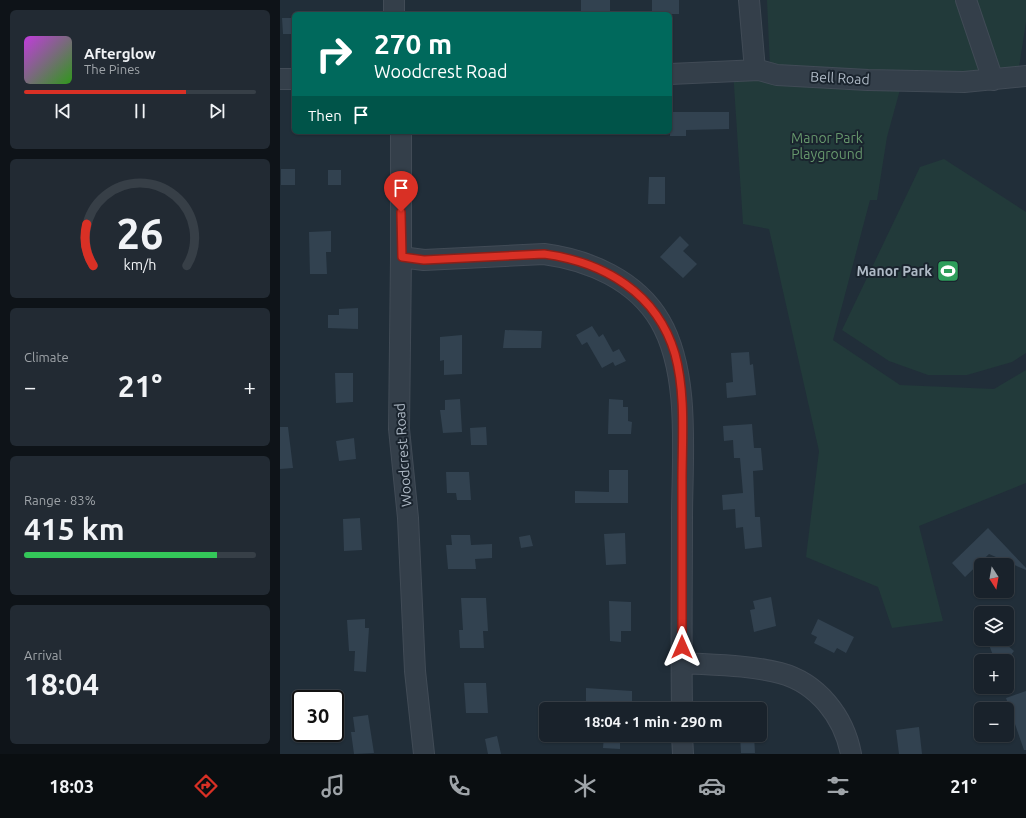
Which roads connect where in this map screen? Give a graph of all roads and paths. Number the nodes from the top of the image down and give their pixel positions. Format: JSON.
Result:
{"nodes":[{"id":1,"x":394,"y":0,"type":"edge"},
{"id":2,"x":749,"y":0,"type":"edge"},
{"id":3,"x":966,"y":0,"type":"edge"},
{"id":4,"x":394,"y":12,"type":"edge"},
{"id":5,"x":755,"y":70,"type":"junction"},
{"id":6,"x":672,"y":74,"type":"edge"},
{"id":7,"x":1010,"y":78,"type":"edge"},
{"id":8,"x":280,"y":79,"type":"edge"},
{"id":9,"x":292,"y":79,"type":"edge"},
{"id":10,"x":401,"y":134,"type":"edge"},
{"id":11,"x":402,"y":257,"type":"junction"},
{"id":12,"x":682,"y":663,"type":"junction"},
{"id":13,"x":682,"y":702,"type":"edge"},
{"id":14,"x":682,"y":742,"type":"edge"},
{"id":15,"x":424,"y":754,"type":"edge"},
{"id":16,"x":683,"y":754,"type":"edge"},
{"id":17,"x":851,"y":754,"type":"edge"}],
"edges":[{"from":1,"to":4,"type":"street"},
{"from":2,"to":5,"type":"street"},
{"from":3,"to":7,"type":"street"},
{"from":5,"to":6,"type":"street","name":"Bell Road"},
{"from":5,"to":7,"type":"street","name":"Bell Road"},
{"from":8,"to":9,"type":"street"},
{"from":10,"to":11,"type":"street","name":"Woodcrest Road"},
{"from":11,"to":12,"type":"street"},
{"from":11,"to":15,"type":"street","name":"Woodcrest Road"},
{"from":12,"to":13,"type":"street"},
{"from":12,"to":17,"type":"street"},
{"from":14,"to":16,"type":"street"}]}
